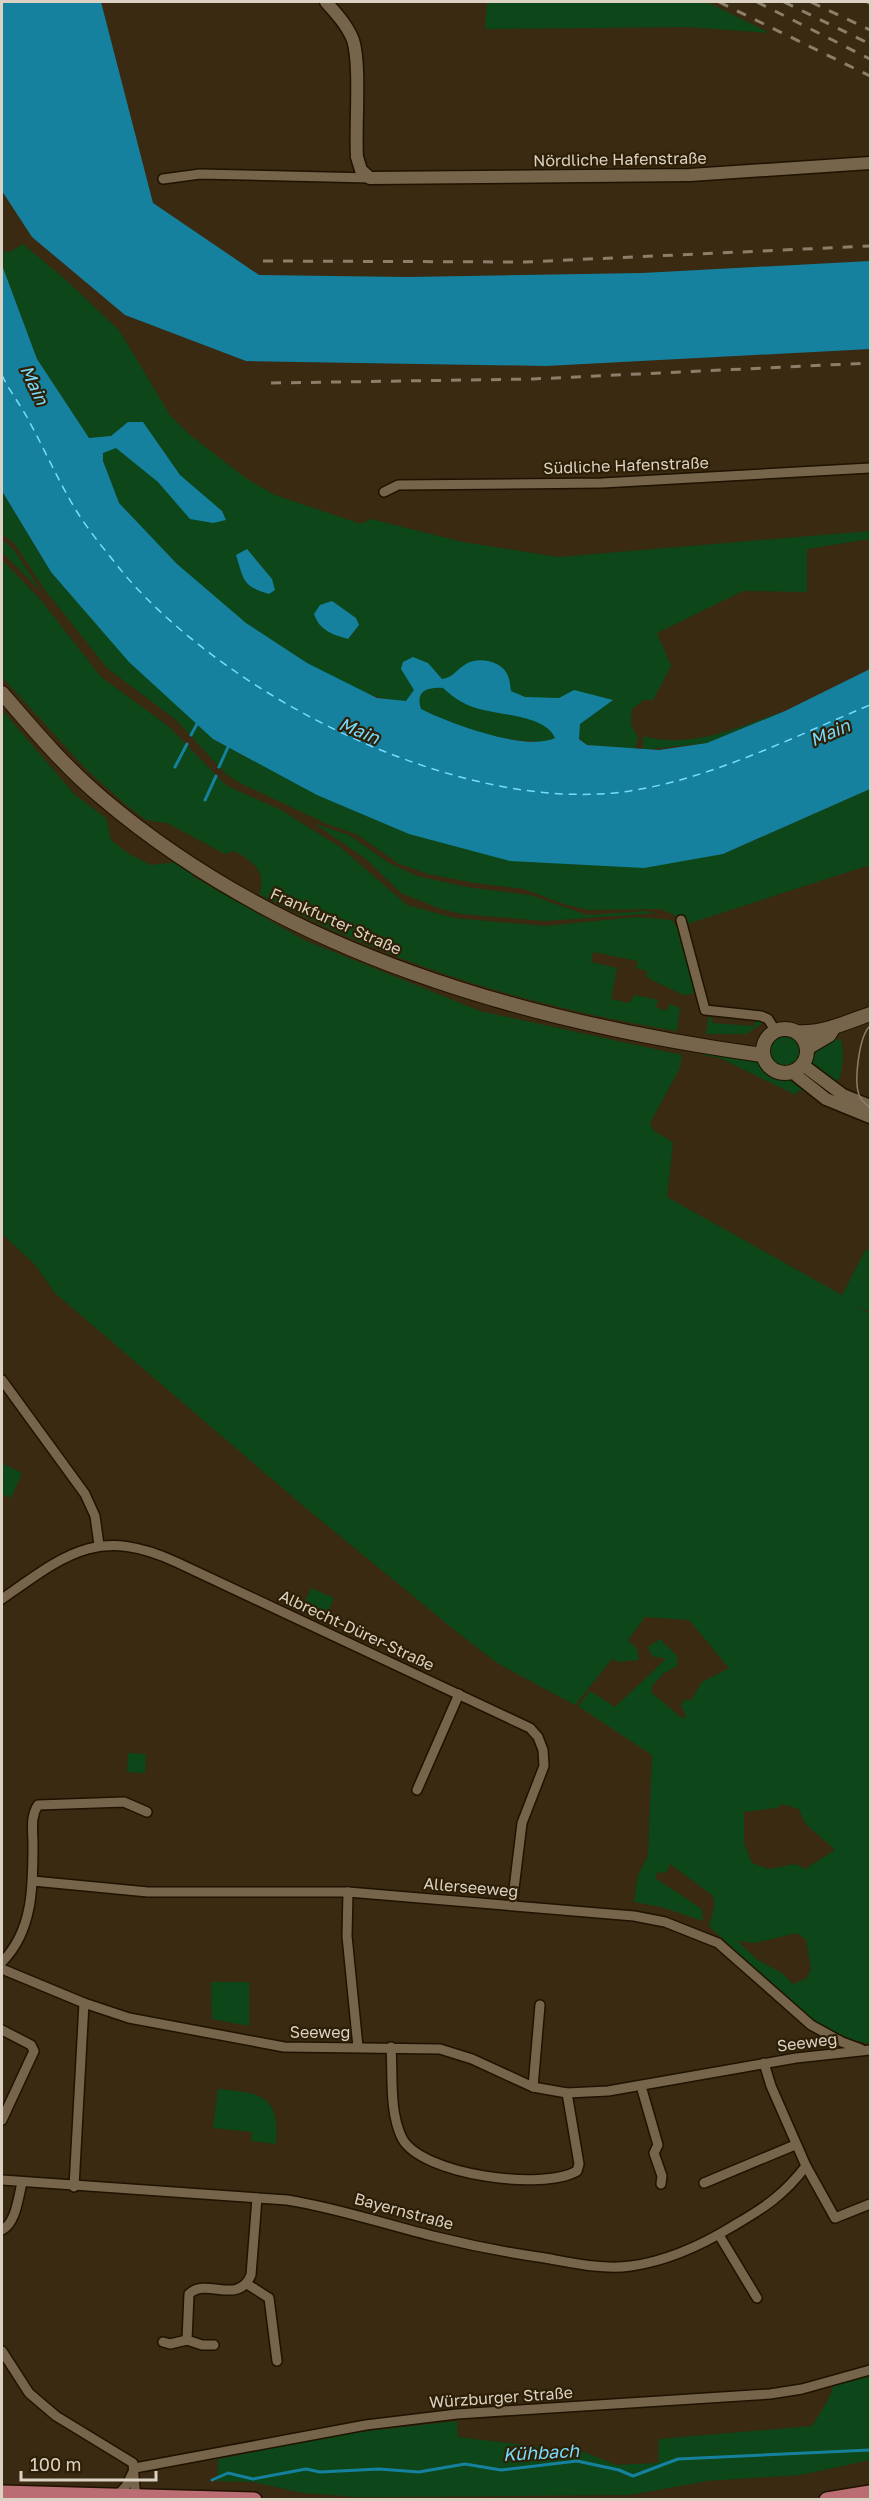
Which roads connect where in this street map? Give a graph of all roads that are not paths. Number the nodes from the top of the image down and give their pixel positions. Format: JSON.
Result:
{"nodes":[{"id":1,"x":326,"y":2,"type":"edge"},
{"id":2,"x":870,"y":163,"type":"edge"},
{"id":3,"x":370,"y":178,"type":"junction"},
{"id":4,"x":163,"y":179,"type":"dead end"},
{"id":5,"x":870,"y":468,"type":"edge"},
{"id":6,"x":384,"y":492,"type":"dead end"},
{"id":7,"x":2,"y":693,"type":"edge"},
{"id":8,"x":681,"y":920,"type":"dead end"},
{"id":9,"x":870,"y":1014,"type":"edge"},
{"id":10,"x":772,"y":1026,"type":"junction"},
{"id":11,"x":834,"y":1027,"type":"junction"},
{"id":12,"x":797,"y":1032,"type":"junction"},
{"id":13,"x":807,"y":1048,"type":"junction"},
{"id":14,"x":763,"y":1049,"type":"junction"},
{"id":15,"x":799,"y":1068,"type":"junction"},
{"id":16,"x":870,"y":1106,"type":"edge"},
{"id":17,"x":870,"y":1117,"type":"edge"},
{"id":18,"x":2,"y":1380,"type":"edge"},
{"id":19,"x":99,"y":1545,"type":"junction"},
{"id":20,"x":2,"y":1599,"type":"edge"},
{"id":21,"x":459,"y":1694,"type":"junction"},
{"id":22,"x":417,"y":1790,"type":"dead end"},
{"id":23,"x":147,"y":1812,"type":"dead end"},
{"id":24,"x":33,"y":1881,"type":"junction"},
{"id":25,"x":348,"y":1892,"type":"junction"},
{"id":26,"x":512,"y":1905,"type":"junction"},
{"id":27,"x":2,"y":1962,"type":"edge"},
{"id":28,"x":2,"y":1969,"type":"edge"},
{"id":29,"x":84,"y":2003,"type":"junction"},
{"id":30,"x":540,"y":2005,"type":"dead end"},
{"id":31,"x":2,"y":2030,"type":"edge"},
{"id":32,"x":358,"y":2047,"type":"junction"},
{"id":33,"x":391,"y":2047,"type":"junction"},
{"id":34,"x":868,"y":2050,"type":"edge"},
{"id":35,"x":764,"y":2063,"type":"junction"},
{"id":36,"x":533,"y":2086,"type":"junction"},
{"id":37,"x":641,"y":2086,"type":"junction"},
{"id":38,"x":567,"y":2093,"type":"junction"},
{"id":39,"x":2,"y":2120,"type":"edge"},
{"id":40,"x":795,"y":2145,"type":"junction"},
{"id":41,"x":806,"y":2166,"type":"junction"},
{"id":42,"x":2,"y":2180,"type":"edge"},
{"id":43,"x":22,"y":2183,"type":"junction"},
{"id":44,"x":704,"y":2183,"type":"dead end"},
{"id":45,"x":661,"y":2184,"type":"dead end"},
{"id":46,"x":74,"y":2187,"type":"junction"},
{"id":47,"x":256,"y":2198,"type":"junction"},
{"id":48,"x":870,"y":2204,"type":"edge"},
{"id":49,"x":2,"y":2230,"type":"edge"},
{"id":50,"x":719,"y":2235,"type":"junction"},
{"id":51,"x":247,"y":2284,"type":"junction"},
{"id":52,"x":757,"y":2298,"type":"dead end"},
{"id":53,"x":187,"y":2340,"type":"junction"},
{"id":54,"x":163,"y":2342,"type":"dead end"},
{"id":55,"x":214,"y":2345,"type":"dead end"},
{"id":56,"x":2,"y":2351,"type":"edge"},
{"id":57,"x":277,"y":2361,"type":"dead end"},
{"id":58,"x":870,"y":2370,"type":"edge"},
{"id":59,"x":135,"y":2468,"type":"junction"},
{"id":60,"x":2,"y":2493,"type":"edge"},
{"id":61,"x":870,"y":2493,"type":"edge"},
{"id":62,"x":116,"y":2498,"type":"junction"},
{"id":63,"x":136,"y":2499,"type":"edge"},
{"id":64,"x":219,"y":2499,"type":"edge"},
{"id":65,"x":253,"y":2499,"type":"edge"},
{"id":66,"x":827,"y":2499,"type":"edge"}],
"edges":[{"from":1,"to":3,"type":"street"},
{"from":2,"to":3,"type":"street","name":"Nördliche Hafenstraße"},
{"from":3,"to":4,"type":"street","name":"Nördliche Hafenstraße"},
{"from":5,"to":6,"type":"street","name":"Südliche Hafenstraße"},
{"from":7,"to":14,"type":"main road","name":"Frankfurter Straße"},
{"from":8,"to":10,"type":"street"},
{"from":9,"to":11,"type":"main road"},
{"from":10,"to":12,"type":"main road"},
{"from":10,"to":14,"type":"main road"},
{"from":11,"to":12,"type":"main road"},
{"from":11,"to":13,"type":"main road"},
{"from":12,"to":13,"type":"main road"},
{"from":13,"to":15,"type":"main road"},
{"from":14,"to":15,"type":"main road"},
{"from":15,"to":16,"type":"street"},
{"from":15,"to":17,"type":"street"},
{"from":18,"to":19,"type":"street"},
{"from":19,"to":20,"type":"street","name":"Albrecht-Dürer-Straße"},
{"from":19,"to":21,"type":"street","name":"Albrecht-Dürer-Straße"},
{"from":21,"to":22,"type":"street"},
{"from":21,"to":26,"type":"street","name":"Albrecht-Dürer-Straße"},
{"from":23,"to":24,"type":"street"},
{"from":24,"to":25,"type":"street","name":"Allerseeweg"},
{"from":24,"to":27,"type":"street"},
{"from":25,"to":26,"type":"street","name":"Allerseeweg"},
{"from":25,"to":32,"type":"street"},
{"from":26,"to":34,"type":"street","name":"Allerseeweg"},
{"from":28,"to":29,"type":"street","name":"Seeweg"},
{"from":29,"to":32,"type":"street","name":"Seeweg"},
{"from":29,"to":46,"type":"street"},
{"from":30,"to":36,"type":"street"},
{"from":31,"to":39,"type":"street"},
{"from":32,"to":33,"type":"street","name":"Seeweg"},
{"from":33,"to":36,"type":"street","name":"Seeweg"},
{"from":33,"to":38,"type":"street"},
{"from":34,"to":35,"type":"street","name":"Seeweg"},
{"from":35,"to":37,"type":"street","name":"Seeweg"},
{"from":35,"to":40,"type":"street"},
{"from":36,"to":38,"type":"street","name":"Seeweg"},
{"from":37,"to":38,"type":"street","name":"Seeweg"},
{"from":37,"to":45,"type":"street"},
{"from":40,"to":41,"type":"street"},
{"from":40,"to":44,"type":"street"},
{"from":41,"to":48,"type":"street"},
{"from":41,"to":50,"type":"street","name":"Bayernstraße"},
{"from":42,"to":43,"type":"street","name":"Bayernstraße"},
{"from":43,"to":46,"type":"street","name":"Bayernstraße"},
{"from":43,"to":49,"type":"street"},
{"from":46,"to":47,"type":"street","name":"Bayernstraße"},
{"from":47,"to":50,"type":"street","name":"Bayernstraße"},
{"from":47,"to":51,"type":"street"},
{"from":50,"to":52,"type":"street"},
{"from":51,"to":53,"type":"street"},
{"from":51,"to":57,"type":"street"},
{"from":53,"to":54,"type":"street"},
{"from":53,"to":55,"type":"street"},
{"from":56,"to":59,"type":"street"},
{"from":58,"to":59,"type":"street","name":"Würzburger Straße"},
{"from":59,"to":62,"type":"street"},
{"from":59,"to":63,"type":"street"},
{"from":60,"to":62,"type":"main road"},
{"from":61,"to":66,"type":"main road"},
{"from":62,"to":63,"type":"main road"},
{"from":63,"to":64,"type":"main road"},
{"from":64,"to":65,"type":"main road"}]}
